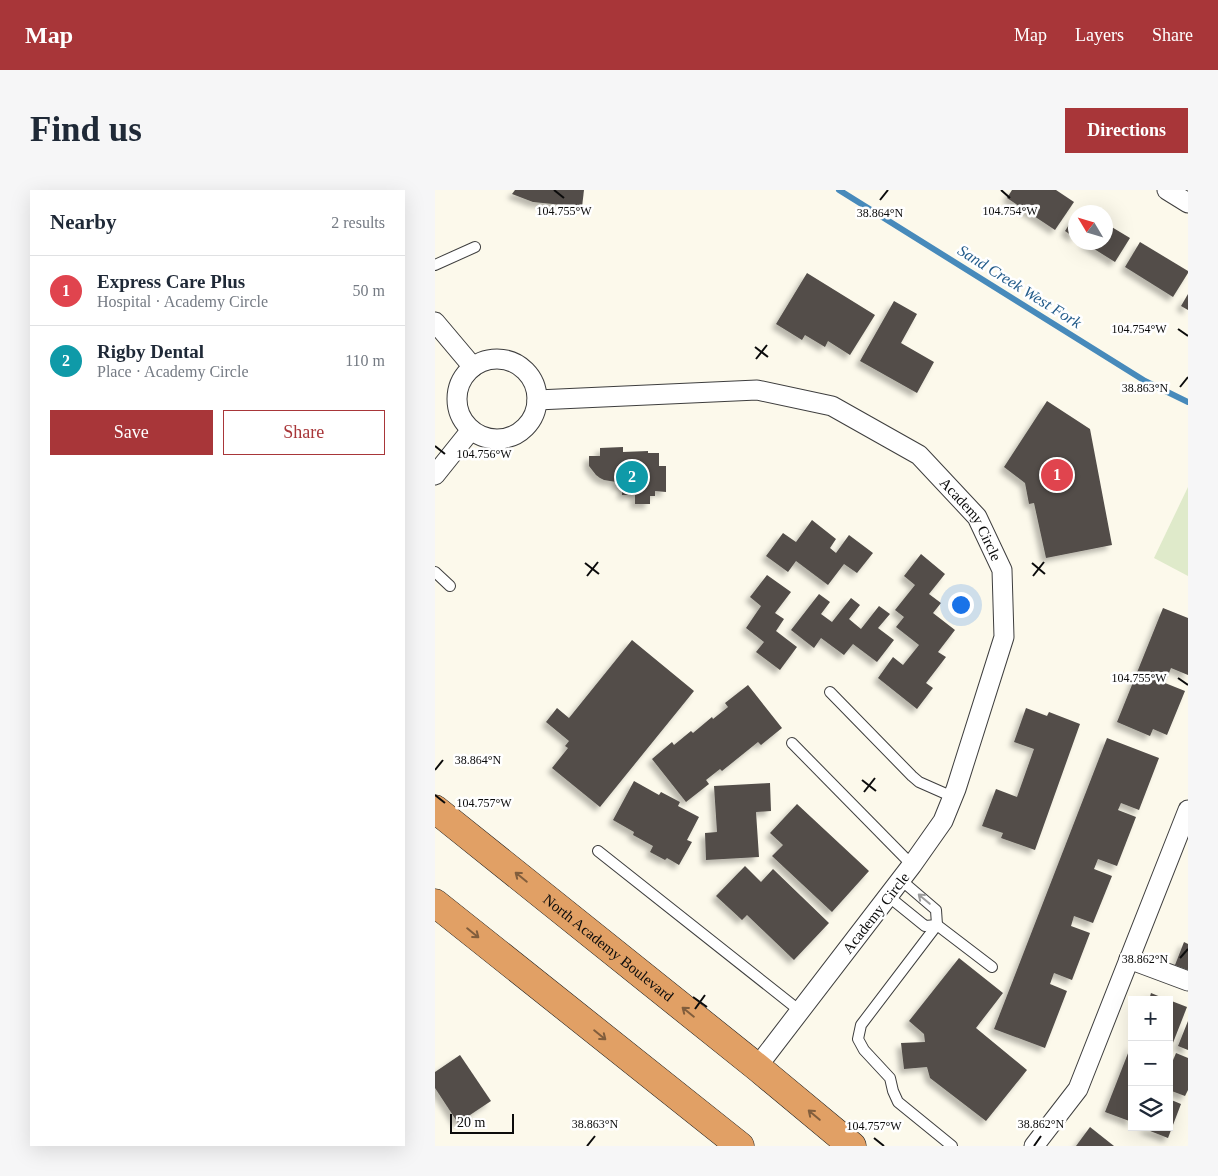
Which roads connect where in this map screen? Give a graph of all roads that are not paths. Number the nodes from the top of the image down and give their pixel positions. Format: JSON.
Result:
{"nodes":[{"id":1,"x":1167,"y":190,"type":"edge"},
{"id":2,"x":1188,"y":203,"type":"edge"},
{"id":3,"x":475,"y":247,"type":"dead end"},
{"id":4,"x":435,"y":265,"type":"edge"},
{"id":5,"x":435,"y":322,"type":"edge"},
{"id":6,"x":473,"y":367,"type":"junction"},
{"id":7,"x":537,"y":400,"type":"junction"},
{"id":8,"x":471,"y":430,"type":"junction"},
{"id":9,"x":435,"y":475,"type":"edge"},
{"id":10,"x":435,"y":572,"type":"edge"},
{"id":11,"x":450,"y":586,"type":"dead end"},
{"id":12,"x":830,"y":692,"type":"dead end"},
{"id":13,"x":792,"y":743,"type":"dead end"},
{"id":14,"x":953,"y":797,"type":"junction"},
{"id":15,"x":435,"y":809,"type":"edge"},
{"id":16,"x":1188,"y":810,"type":"edge"},
{"id":17,"x":598,"y":851,"type":"dead end"},
{"id":18,"x":907,"y":872,"type":"junction"},
{"id":19,"x":889,"y":896,"type":"junction"},
{"id":20,"x":435,"y":903,"type":"edge"},
{"id":21,"x":937,"y":925,"type":"junction"},
{"id":22,"x":1129,"y":959,"type":"junction"},
{"id":23,"x":992,"y":968,"type":"dead end"},
{"id":24,"x":1188,"y":981,"type":"edge"},
{"id":25,"x":800,"y":1012,"type":"junction"},
{"id":26,"x":757,"y":1067,"type":"junction"},
{"id":27,"x":740,"y":1146,"type":"edge"},
{"id":28,"x":851,"y":1146,"type":"edge"},
{"id":29,"x":952,"y":1146,"type":"edge"},
{"id":30,"x":1034,"y":1146,"type":"edge"}],
"edges":[{"from":1,"to":2,"type":"street"},
{"from":3,"to":4,"type":"lane"},
{"from":5,"to":6,"type":"street"},
{"from":6,"to":7,"type":"street"},
{"from":6,"to":8,"type":"street"},
{"from":7,"to":8,"type":"street"},
{"from":7,"to":14,"type":"street","name":"Academy Circle"},
{"from":8,"to":9,"type":"street"},
{"from":10,"to":11,"type":"lane"},
{"from":12,"to":14,"type":"lane"},
{"from":13,"to":18,"type":"lane"},
{"from":14,"to":18,"type":"street","name":"Academy Circle"},
{"from":26,"to":15,"type":"highway","name":"North Academy Boulevard","one_way":true},
{"from":16,"to":22,"type":"street"},
{"from":17,"to":25,"type":"lane"},
{"from":18,"to":19,"type":"street","name":"Academy Circle"},
{"from":21,"to":18,"type":"lane","one_way":true},
{"from":19,"to":21,"type":"lane"},
{"from":19,"to":25,"type":"street","name":"Academy Circle"},
{"from":20,"to":27,"type":"highway","one_way":true},
{"from":21,"to":23,"type":"lane"},
{"from":21,"to":29,"type":"lane"},
{"from":22,"to":24,"type":"street"},
{"from":22,"to":30,"type":"street"},
{"from":25,"to":26,"type":"street","name":"Academy Circle"},
{"from":28,"to":26,"type":"highway","name":"North Academy Boulevard","one_way":true}]}
